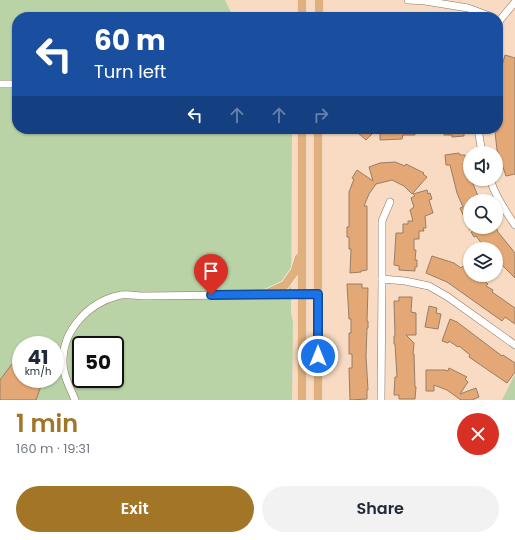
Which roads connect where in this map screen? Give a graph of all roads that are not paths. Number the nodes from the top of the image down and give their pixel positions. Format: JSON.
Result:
{"nodes":[{"id":1,"x":302,"y":0,"type":"edge"},
{"id":2,"x":319,"y":0,"type":"edge"},
{"id":3,"x":408,"y":0,"type":"edge"},
{"id":4,"x":515,"y":2,"type":"edge"},
{"id":5,"x":302,"y":12,"type":"edge"},
{"id":6,"x":319,"y":12,"type":"edge"},
{"id":7,"x":479,"y":12,"type":"edge"},
{"id":8,"x":503,"y":16,"type":"edge"},
{"id":9,"x":0,"y":84,"type":"edge"},
{"id":10,"x":12,"y":84,"type":"edge"},
{"id":11,"x":302,"y":134,"type":"edge"},
{"id":12,"x":318,"y":134,"type":"edge"},
{"id":13,"x":479,"y":134,"type":"edge"},
{"id":14,"x":481,"y":146,"type":"edge"},
{"id":15,"x":492,"y":186,"type":"edge"},
{"id":16,"x":390,"y":202,"type":"dead end"},
{"id":17,"x":515,"y":225,"type":"edge"},
{"id":18,"x":302,"y":251,"type":"junction"},
{"id":19,"x":382,"y":280,"type":"junction"},
{"id":20,"x":266,"y":294,"type":"junction"},
{"id":21,"x":302,"y":294,"type":"junction"},
{"id":22,"x":318,"y":294,"type":"junction"},
{"id":23,"x":515,"y":344,"type":"edge"},
{"id":24,"x":75,"y":400,"type":"edge"},
{"id":25,"x":302,"y":400,"type":"edge"},
{"id":26,"x":318,"y":400,"type":"edge"},
{"id":27,"x":381,"y":400,"type":"edge"}],
"edges":[{"from":1,"to":5,"type":"main road"},
{"from":2,"to":6,"type":"main road"},
{"from":3,"to":7,"type":"street"},
{"from":4,"to":8,"type":"street"},
{"from":9,"to":10,"type":"street"},
{"from":11,"to":18,"type":"main road"},
{"from":12,"to":22,"type":"main road"},
{"from":13,"to":14,"type":"street"},
{"from":15,"to":17,"type":"street"},
{"from":16,"to":19,"type":"street"},
{"from":18,"to":20,"type":"main road"},
{"from":18,"to":21,"type":"main road"},
{"from":19,"to":23,"type":"street"},
{"from":19,"to":27,"type":"street"},
{"from":20,"to":21,"type":"street"},
{"from":20,"to":24,"type":"street"},
{"from":21,"to":22,"type":"street"},
{"from":21,"to":25,"type":"main road"},
{"from":22,"to":26,"type":"main road"}]}
